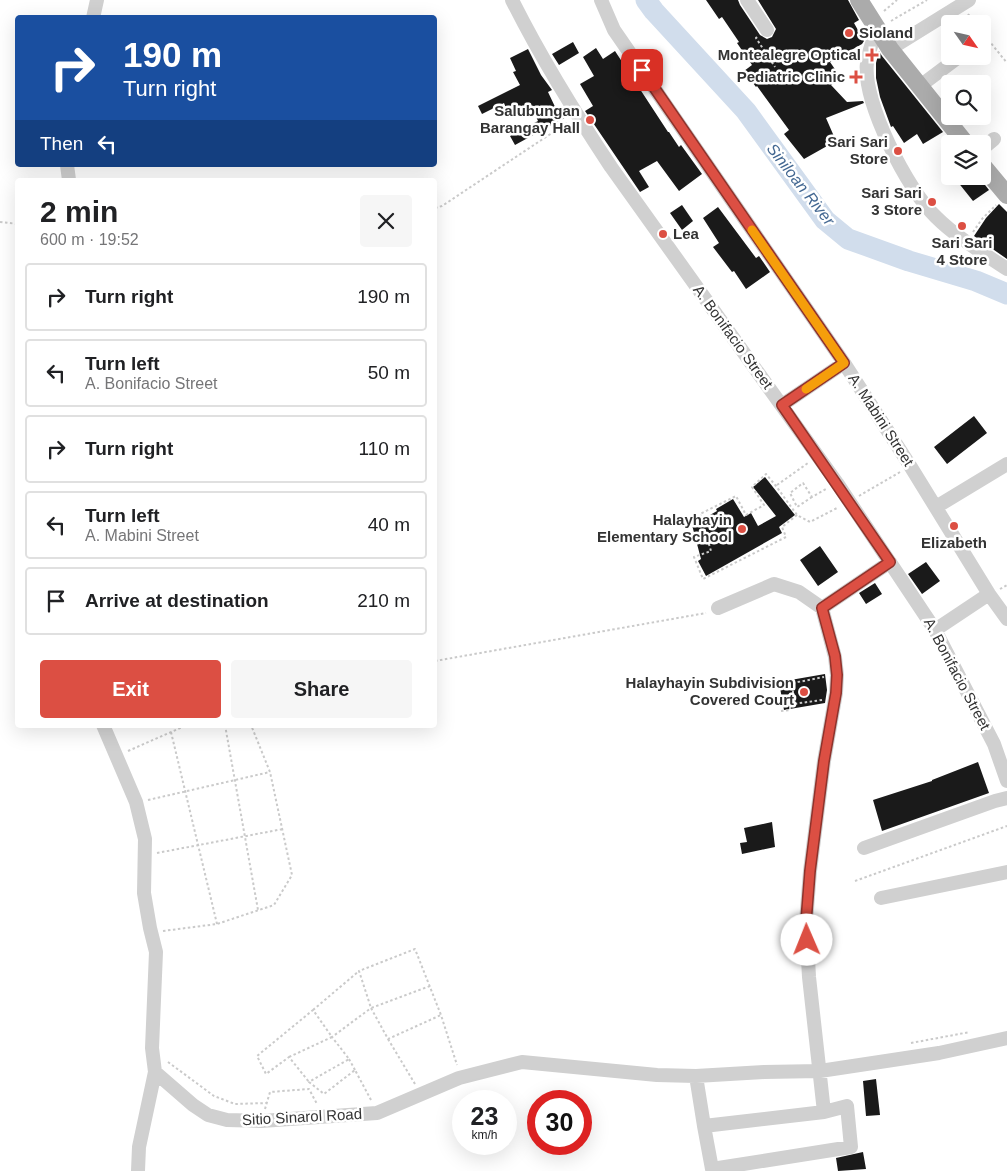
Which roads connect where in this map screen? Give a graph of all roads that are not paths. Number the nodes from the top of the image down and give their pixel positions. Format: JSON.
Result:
{"nodes":[{"id":1,"x":97,"y":0,"type":"edge"},
{"id":2,"x":512,"y":0,"type":"edge"},
{"id":3,"x":601,"y":0,"type":"edge"},
{"id":4,"x":747,"y":0,"type":"edge"},
{"id":5,"x":859,"y":0,"type":"edge"},
{"id":6,"x":969,"y":0,"type":"edge"},
{"id":7,"x":94,"y":15,"type":"edge"},
{"id":8,"x":767,"y":30,"type":"road end"},
{"id":9,"x":877,"y":30,"type":"junction"},
{"id":10,"x":890,"y":49,"type":"junction"},
{"id":11,"x":948,"y":65,"type":"edge"},
{"id":12,"x":920,"y":86,"type":"junction"},
{"id":13,"x":959,"y":135,"type":"edge"},
{"id":14,"x":994,"y":139,"type":"dead end"},
{"id":15,"x":991,"y":142,"type":"edge"},
{"id":16,"x":991,"y":176,"type":"edge"},
{"id":17,"x":1007,"y":195,"type":"edge"},
{"id":18,"x":1007,"y":269,"type":"edge"},
{"id":19,"x":844,"y":363,"type":"junction"},
{"id":20,"x":782,"y":405,"type":"junction"},
{"id":21,"x":1007,"y":464,"type":"edge"},
{"id":22,"x":936,"y":507,"type":"junction"},
{"id":23,"x":890,"y":562,"type":"junction"},
{"id":24,"x":989,"y":594,"type":"junction"},
{"id":25,"x":718,"y":608,"type":"road end"},
{"id":26,"x":822,"y":608,"type":"junction"},
{"id":27,"x":1007,"y":619,"type":"edge"},
{"id":28,"x":935,"y":630,"type":"junction"},
{"id":29,"x":104,"y":728,"type":"edge"},
{"id":30,"x":1007,"y":781,"type":"edge"},
{"id":31,"x":1007,"y":798,"type":"edge"},
{"id":32,"x":864,"y":848,"type":"dead end"},
{"id":33,"x":1007,"y":872,"type":"edge"},
{"id":34,"x":880,"y":898,"type":"dead end"},
{"id":35,"x":1007,"y":1038,"type":"edge"},
{"id":36,"x":820,"y":1071,"type":"junction"},
{"id":37,"x":156,"y":1072,"type":"junction"},
{"id":38,"x":696,"y":1076,"type":"junction"},
{"id":39,"x":824,"y":1112,"type":"junction"},
{"id":40,"x":704,"y":1126,"type":"junction"},
{"id":41,"x":138,"y":1171,"type":"edge"}],
"edges":[{"from":1,"to":7,"type":"street"},
{"from":2,"to":20,"type":"street","name":"A. Bonifacio Street"},
{"from":3,"to":19,"type":"street","name":"A. Mabini Street"},
{"from":4,"to":8,"type":"street"},
{"from":5,"to":9,"type":"main road"},
{"from":6,"to":10,"type":"street"},
{"from":9,"to":10,"type":"main road"},
{"from":9,"to":18,"type":"street"},
{"from":10,"to":12,"type":"main road"},
{"from":11,"to":12,"type":"street"},
{"from":12,"to":13,"type":"main road"},
{"from":14,"to":15,"type":"street"},
{"from":16,"to":17,"type":"main road"},
{"from":19,"to":20,"type":"street"},
{"from":19,"to":22,"type":"street","name":"A. Mabini Street"},
{"from":20,"to":23,"type":"street","name":"A. Bonifacio Street"},
{"from":21,"to":22,"type":"street"},
{"from":22,"to":24,"type":"street","name":"A. Mabini Street"},
{"from":23,"to":26,"type":"street"},
{"from":23,"to":28,"type":"street","name":"A. Bonifacio Street"},
{"from":24,"to":27,"type":"street","name":"A. Mabini Street"},
{"from":24,"to":28,"type":"street"},
{"from":25,"to":26,"type":"street"},
{"from":26,"to":36,"type":"street"},
{"from":28,"to":30,"type":"street","name":"A. Bonifacio Street"},
{"from":29,"to":37,"type":"street"},
{"from":31,"to":32,"type":"street"},
{"from":33,"to":34,"type":"street"},
{"from":35,"to":36,"type":"street","name":"Sitio Sinarol Road"},
{"from":36,"to":38,"type":"street","name":"Sitio Sinarol Road"},
{"from":36,"to":39,"type":"street"},
{"from":37,"to":38,"type":"street","name":"Sitio Sinarol Road"},
{"from":37,"to":41,"type":"street"},
{"from":38,"to":40,"type":"street"},
{"from":39,"to":40,"type":"street"},
{"from":39,"to":40,"type":"street"}]}
